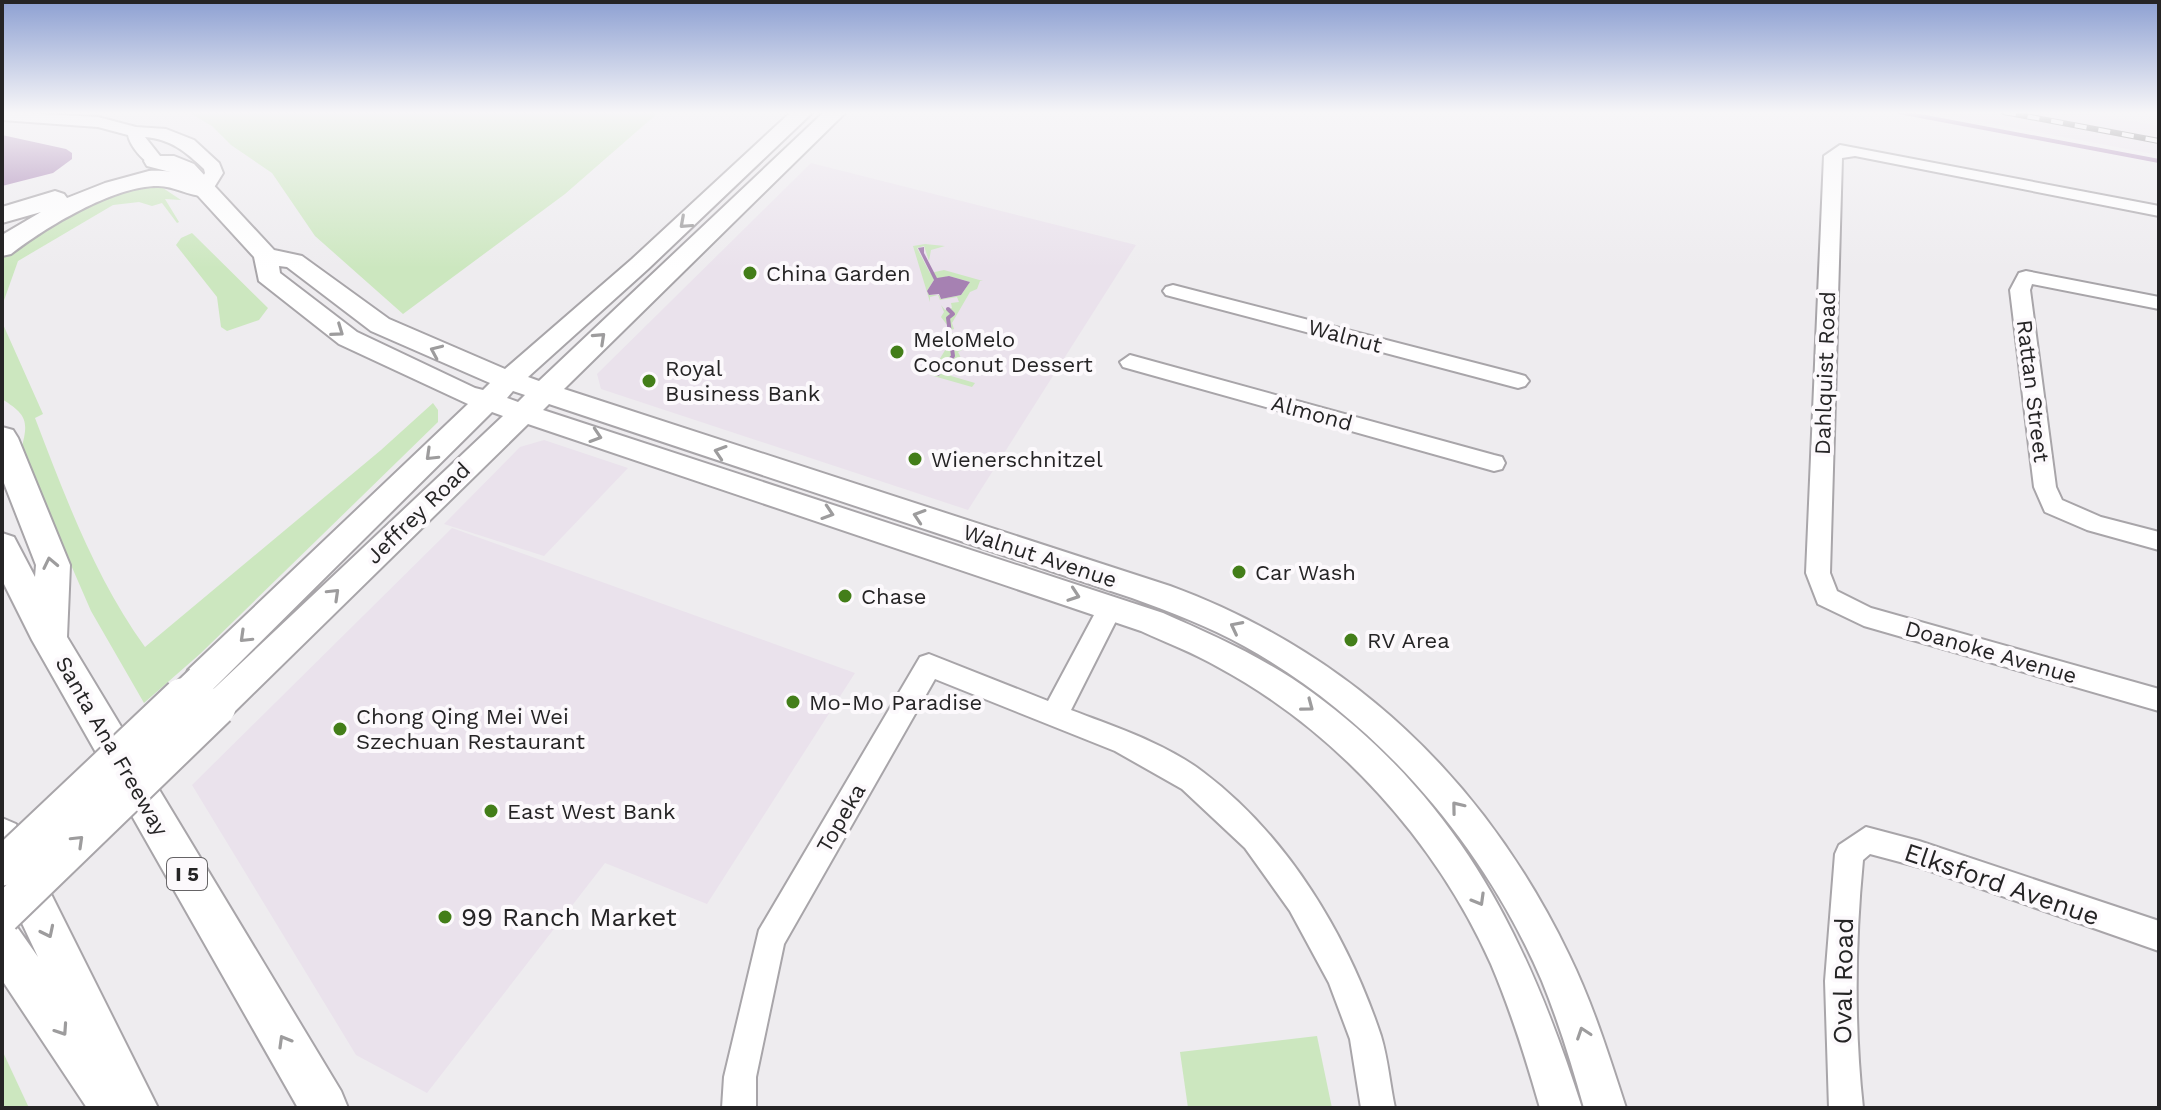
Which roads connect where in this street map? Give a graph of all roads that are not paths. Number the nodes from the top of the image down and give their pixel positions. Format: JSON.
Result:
{"nodes":[{"id":1,"x":148,"y":164,"type":"edge"},
{"id":2,"x":171,"y":164,"type":"edge"},
{"id":3,"x":210,"y":164,"type":"edge"},
{"id":4,"x":749,"y":164,"type":"edge"},
{"id":5,"x":761,"y":164,"type":"edge"},
{"id":6,"x":783,"y":164,"type":"edge"},
{"id":7,"x":1833,"y":164,"type":"edge"},
{"id":8,"x":1912,"y":164,"type":"edge"},
{"id":9,"x":204,"y":190,"type":"junction"},
{"id":10,"x":2159,"y":211,"type":"edge"},
{"id":11,"x":2,"y":215,"type":"edge"},
{"id":12,"x":725,"y":220,"type":"junction"},
{"id":13,"x":2,"y":248,"type":"edge"},
{"id":14,"x":266,"y":256,"type":"junction"},
{"id":15,"x":1173,"y":291,"type":"dead end"},
{"id":16,"x":2159,"y":303,"type":"edge"},
{"id":17,"x":1130,"y":362,"type":"dead end"},
{"id":18,"x":509,"y":380,"type":"junction"},
{"id":19,"x":1518,"y":381,"type":"dead end"},
{"id":20,"x":487,"y":401,"type":"junction"},
{"id":21,"x":533,"y":402,"type":"junction"},
{"id":22,"x":2,"y":438,"type":"edge"},
{"id":23,"x":1494,"y":463,"type":"dead end"},
{"id":24,"x":2159,"y":541,"type":"edge"},
{"id":25,"x":2,"y":546,"type":"edge"},
{"id":26,"x":1827,"y":597,"type":"joint"},
{"id":27,"x":1111,"y":607,"type":"junction"},
{"id":28,"x":50,"y":640,"type":"junction"},
{"id":29,"x":209,"y":693,"type":"junction"},
{"id":30,"x":2159,"y":700,"type":"edge"},
{"id":31,"x":1055,"y":714,"type":"junction"},
{"id":32,"x":2,"y":837,"type":"edge"},
{"id":33,"x":1849,"y":854,"type":"joint"},
{"id":34,"x":2,"y":867,"type":"edge"},
{"id":35,"x":2,"y":915,"type":"edge"},
{"id":36,"x":2159,"y":936,"type":"edge"},
{"id":37,"x":2,"y":942,"type":"edge"},
{"id":38,"x":115,"y":1108,"type":"edge"},
{"id":39,"x":134,"y":1108,"type":"edge"},
{"id":40,"x":324,"y":1108,"type":"edge"},
{"id":41,"x":739,"y":1108,"type":"edge"},
{"id":42,"x":1378,"y":1108,"type":"edge"},
{"id":43,"x":1561,"y":1108,"type":"edge"},
{"id":44,"x":1605,"y":1108,"type":"edge"},
{"id":45,"x":1846,"y":1108,"type":"edge"}],
"edges":[{"from":1,"to":11,"type":"highway"},
{"from":2,"to":9,"type":"main road","name":"Walnut Avenue"},
{"from":3,"to":9,"type":"street"},
{"from":4,"to":18,"type":"main road","name":"Jeffrey Road","one_way":true},
{"from":5,"to":12,"type":"main road"},
{"from":6,"to":12,"type":"main road","name":"Jeffrey Road"},
{"from":7,"to":26,"type":"street","name":"Dahlquist Road"},
{"from":8,"to":10,"type":"street","name":"Dahlquist Road"},
{"from":9,"to":13,"type":"highway"},
{"from":9,"to":14,"type":"main road","name":"Walnut Avenue"},
{"from":21,"to":12,"type":"main road","name":"Jeffrey Road","one_way":true},
{"from":18,"to":14,"type":"main road","name":"Walnut Avenue","one_way":true},
{"from":14,"to":20,"type":"main road","name":"Walnut Avenue","one_way":true},
{"from":15,"to":19,"type":"street","name":"Walnut"},
{"from":16,"to":24,"type":"street","name":"Rattan Street"},
{"from":17,"to":23,"type":"street","name":"Almond"},
{"from":18,"to":20,"type":"main road","name":"Jeffrey Road"},
{"from":18,"to":21,"type":"main road","name":"Walnut Avenue"},
{"from":20,"to":21,"type":"main road","name":"Walnut Avenue"},
{"from":20,"to":29,"type":"main road","name":"Jeffrey Road","one_way":true},
{"from":21,"to":27,"type":"main road","name":"Walnut Avenue","one_way":true},
{"from":29,"to":21,"type":"main road","name":"Jeffrey Road","one_way":true},
{"from":44,"to":21,"type":"main road","name":"Walnut Avenue","one_way":true},
{"from":28,"to":22,"type":"highway","one_way":true},
{"from":25,"to":28,"type":"highway","name":"Santa Ana Freeway","number":"I 5"},
{"from":26,"to":30,"type":"street","name":"Doanoke Avenue"},
{"from":27,"to":31,"type":"street"},
{"from":27,"to":43,"type":"main road","name":"Walnut Avenue","one_way":true},
{"from":40,"to":28,"type":"highway","name":"Santa Ana Freeway","number":"I 5","one_way":true},
{"from":29,"to":34,"type":"main road","name":"Jeffrey Road","bridge":true},
{"from":35,"to":29,"type":"main road","name":"Jeffrey Road","one_way":true,"bridge":true},
{"from":31,"to":41,"type":"street","name":"Topeka"},
{"from":31,"to":42,"type":"street","name":"Topeka"},
{"from":32,"to":39,"type":"highway","one_way":true},
{"from":33,"to":36,"type":"street","name":"Elksford Avenue"},
{"from":33,"to":45,"type":"street","name":"Oval Road"},
{"from":37,"to":38,"type":"highway","one_way":true}]}
